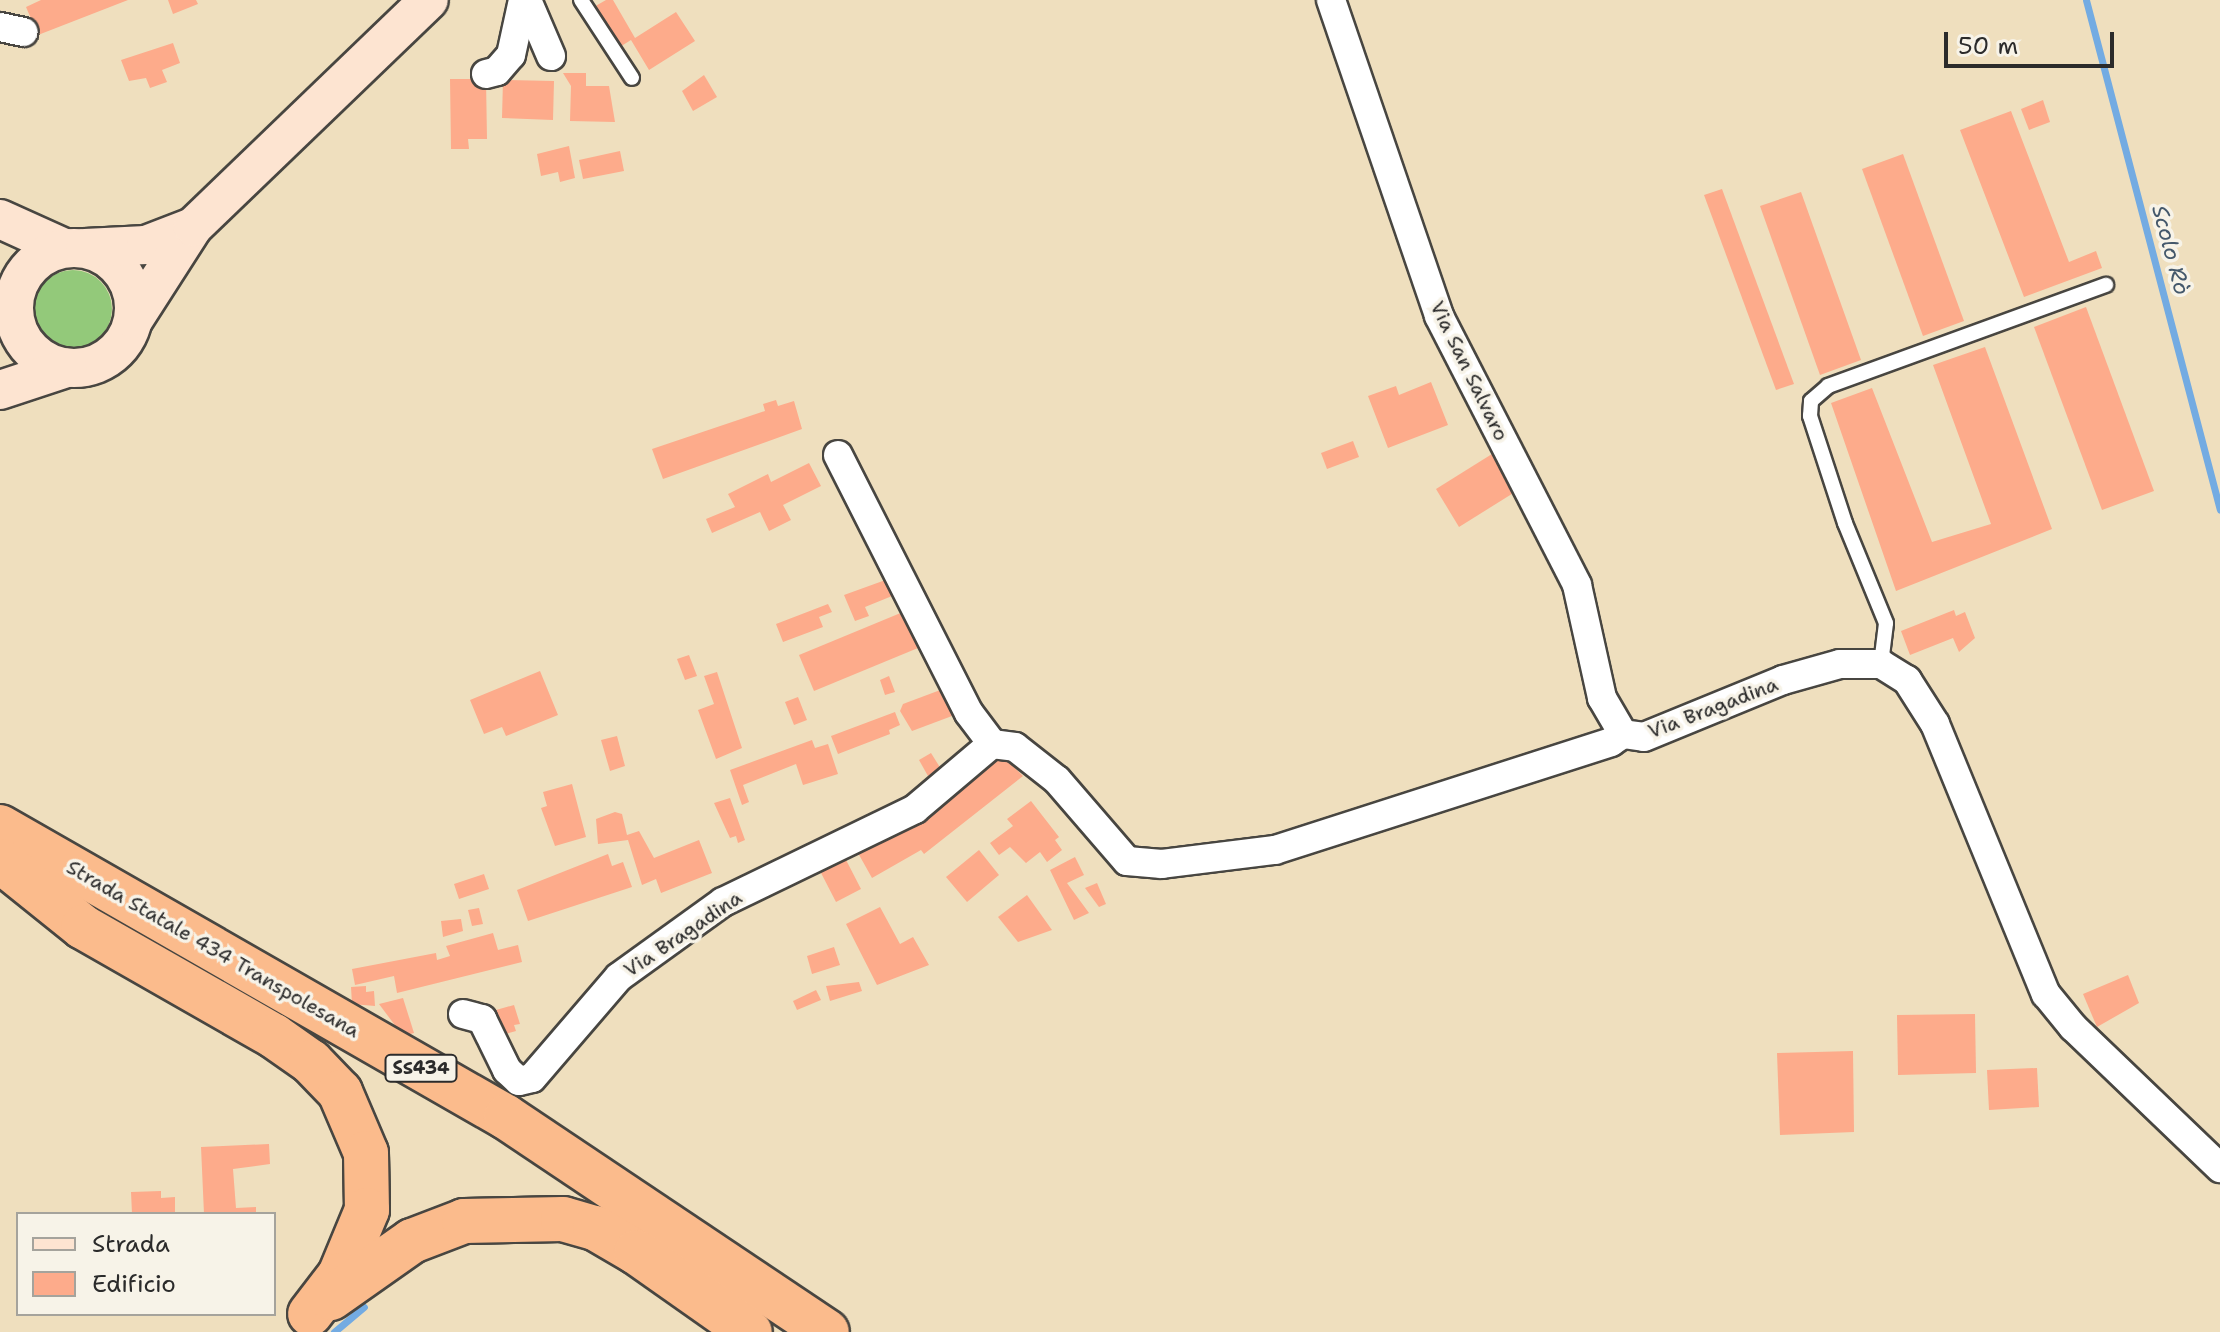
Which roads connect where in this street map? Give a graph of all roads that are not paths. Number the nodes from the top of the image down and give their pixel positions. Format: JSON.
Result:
{"nodes":[{"id":1,"x":429,"y":0,"type":"edge"},
{"id":2,"x":525,"y":0,"type":"edge"},
{"id":3,"x":581,"y":0,"type":"edge"},
{"id":4,"x":1331,"y":0,"type":"edge"},
{"id":5,"x":551,"y":56,"type":"dead end"},
{"id":6,"x":486,"y":74,"type":"dead end"},
{"id":7,"x":632,"y":78,"type":"dead end"},
{"id":8,"x":0,"y":219,"type":"edge"},
{"id":9,"x":193,"y":227,"type":"junction"},
{"id":10,"x":0,"y":237,"type":"edge"},
{"id":11,"x":74,"y":248,"type":"junction"},
{"id":12,"x":2106,"y":285,"type":"dead end"},
{"id":13,"x":134,"y":319,"type":"junction"},
{"id":14,"x":10,"y":320,"type":"edge"},
{"id":15,"x":67,"y":368,"type":"junction"},
{"id":16,"x":0,"y":390,"type":"edge"},
{"id":17,"x":838,"y":455,"type":"dead end"},
{"id":18,"x":1881,"y":664,"type":"junction"},
{"id":19,"x":1623,"y":734,"type":"junction"},
{"id":20,"x":992,"y":744,"type":"junction"},
{"id":21,"x":0,"y":809,"type":"edge"},
{"id":22,"x":0,"y":849,"type":"edge"},
{"id":23,"x":87,"y":876,"type":"junction"},
{"id":24,"x":463,"y":1014,"type":"dead end"},
{"id":25,"x":2220,"y":1168,"type":"edge"},
{"id":26,"x":299,"y":1323,"type":"edge"},
{"id":27,"x":750,"y":1332,"type":"edge"},
{"id":28,"x":781,"y":1332,"type":"edge"},
{"id":29,"x":827,"y":1332,"type":"edge"}],
"edges":[{"from":1,"to":9,"type":"main road"},
{"from":2,"to":5,"type":"street"},
{"from":2,"to":6,"type":"street"},
{"from":3,"to":7,"type":"lane"},
{"from":4,"to":19,"type":"street","name":"Via San Salvaro"},
{"from":8,"to":11,"type":"main road"},
{"from":9,"to":11,"type":"main road"},
{"from":9,"to":13,"type":"main road"},
{"from":10,"to":14,"type":"main road"},
{"from":11,"to":13,"type":"main road"},
{"from":11,"to":14,"type":"main road"},
{"from":12,"to":18,"type":"lane"},
{"from":13,"to":15,"type":"main road"},
{"from":14,"to":15,"type":"main road"},
{"from":15,"to":16,"type":"main road"},
{"from":17,"to":20,"type":"street"},
{"from":18,"to":19,"type":"street","name":"Via Bragadina"},
{"from":18,"to":25,"type":"street"},
{"from":19,"to":20,"type":"street","name":"Via Bragadina"},
{"from":20,"to":24,"type":"street","name":"Via Bragadina"},
{"from":21,"to":23,"type":"highway"},
{"from":22,"to":23,"type":"highway","name":"Strada Statale 434 Transpolesana","number":"SS434"},
{"from":22,"to":26,"type":"highway"},
{"from":22,"to":28,"type":"highway","name":"Strada Statale 434 Transpolesana","number":"SS434"},
{"from":23,"to":29,"type":"highway","name":"Strada Statale 434 Transpolesana","number":"SS434"},
{"from":26,"to":27,"type":"highway"}]}
